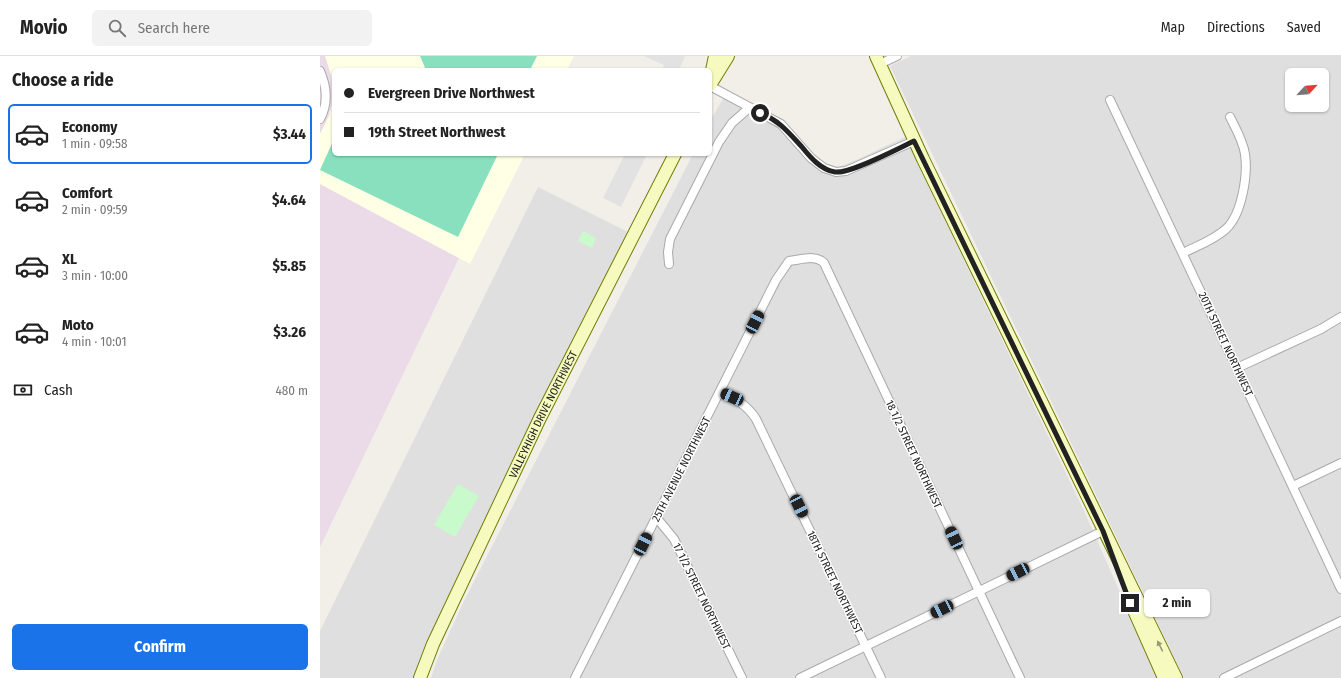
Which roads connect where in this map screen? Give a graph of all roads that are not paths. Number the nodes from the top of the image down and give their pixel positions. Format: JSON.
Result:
{"nodes":[{"id":1,"x":715,"y":56,"type":"edge"},
{"id":2,"x":728,"y":56,"type":"edge"},
{"id":3,"x":897,"y":56,"type":"edge"},
{"id":4,"x":878,"y":60,"type":"edge"},
{"id":5,"x":320,"y":71,"type":"edge"},
{"id":6,"x":712,"y":73,"type":"edge"},
{"id":7,"x":712,"y":82,"type":"edge"},
{"id":8,"x":712,"y":86,"type":"edge"},
{"id":9,"x":1110,"y":100,"type":"dead end"},
{"id":10,"x":749,"y":108,"type":"junction"},
{"id":11,"x":1230,"y":117,"type":"dead end"},
{"id":12,"x":320,"y":119,"type":"edge"},
{"id":13,"x":914,"y":141,"type":"junction"},
{"id":14,"x":674,"y":156,"type":"edge"},
{"id":15,"x":712,"y":156,"type":"edge"},
{"id":16,"x":712,"y":156,"type":"edge"},
{"id":17,"x":1183,"y":253,"type":"junction"},
{"id":18,"x":789,"y":261,"type":"joint"},
{"id":19,"x":669,"y":264,"type":"dead end"},
{"id":20,"x":1341,"y":317,"type":"edge"},
{"id":21,"x":1237,"y":368,"type":"junction"},
{"id":22,"x":721,"y":392,"type":"junction"},
{"id":23,"x":1341,"y":463,"type":"edge"},
{"id":24,"x":1293,"y":486,"type":"junction"},
{"id":25,"x":656,"y":517,"type":"junction"},
{"id":26,"x":1103,"y":531,"type":"junction"},
{"id":27,"x":1341,"y":589,"type":"edge"},
{"id":28,"x":979,"y":591,"type":"junction"},
{"id":29,"x":1341,"y":621,"type":"edge"},
{"id":30,"x":866,"y":647,"type":"junction"},
{"id":31,"x":420,"y":678,"type":"edge"},
{"id":32,"x":575,"y":678,"type":"edge"},
{"id":33,"x":742,"y":678,"type":"edge"},
{"id":34,"x":800,"y":678,"type":"edge"},
{"id":35,"x":881,"y":678,"type":"edge"},
{"id":36,"x":1020,"y":678,"type":"edge"},
{"id":37,"x":1164,"y":678,"type":"edge"},
{"id":38,"x":1176,"y":678,"type":"edge"},
{"id":39,"x":1224,"y":678,"type":"edge"}],
"edges":[{"from":1,"to":6,"type":"main road"},
{"from":2,"to":7,"type":"main road"},
{"from":3,"to":4,"type":"street"},
{"from":4,"to":13,"type":"main road"},
{"from":5,"to":12,"type":"street"},
{"from":8,"to":10,"type":"street"},
{"from":9,"to":17,"type":"street","name":"20TH STREET NORTHWEST"},
{"from":10,"to":13,"type":"street"},
{"from":10,"to":16,"type":"street"},
{"from":11,"to":17,"type":"street"},
{"from":13,"to":26,"type":"main road"},
{"from":14,"to":31,"type":"main road","name":"VALLEYHIGH DRIVE NORTHWEST"},
{"from":15,"to":19,"type":"street"},
{"from":17,"to":21,"type":"street","name":"20TH STREET NORTHWEST"},
{"from":18,"to":22,"type":"street","name":"25TH AVENUE NORTHWEST"},
{"from":18,"to":28,"type":"street","name":"18 1/2 STREET NORTHWEST"},
{"from":20,"to":21,"type":"street"},
{"from":21,"to":24,"type":"street","name":"20TH STREET NORTHWEST"},
{"from":22,"to":25,"type":"street","name":"25TH AVENUE NORTHWEST"},
{"from":22,"to":30,"type":"street","name":"18TH STREET NORTHWEST"},
{"from":23,"to":24,"type":"street"},
{"from":24,"to":27,"type":"street","name":"20TH STREET NORTHWEST"},
{"from":25,"to":32,"type":"street","name":"25TH AVENUE NORTHWEST"},
{"from":25,"to":33,"type":"street","name":"17 1/2 STREET NORTHWEST"},
{"from":26,"to":28,"type":"street"},
{"from":26,"to":37,"type":"main road"},
{"from":38,"to":26,"type":"main road","one_way":true},
{"from":28,"to":30,"type":"street"},
{"from":28,"to":36,"type":"street","name":"18 1/2 STREET NORTHWEST"},
{"from":29,"to":39,"type":"street"},
{"from":30,"to":34,"type":"street"},
{"from":30,"to":35,"type":"street","name":"18TH STREET NORTHWEST"}]}
